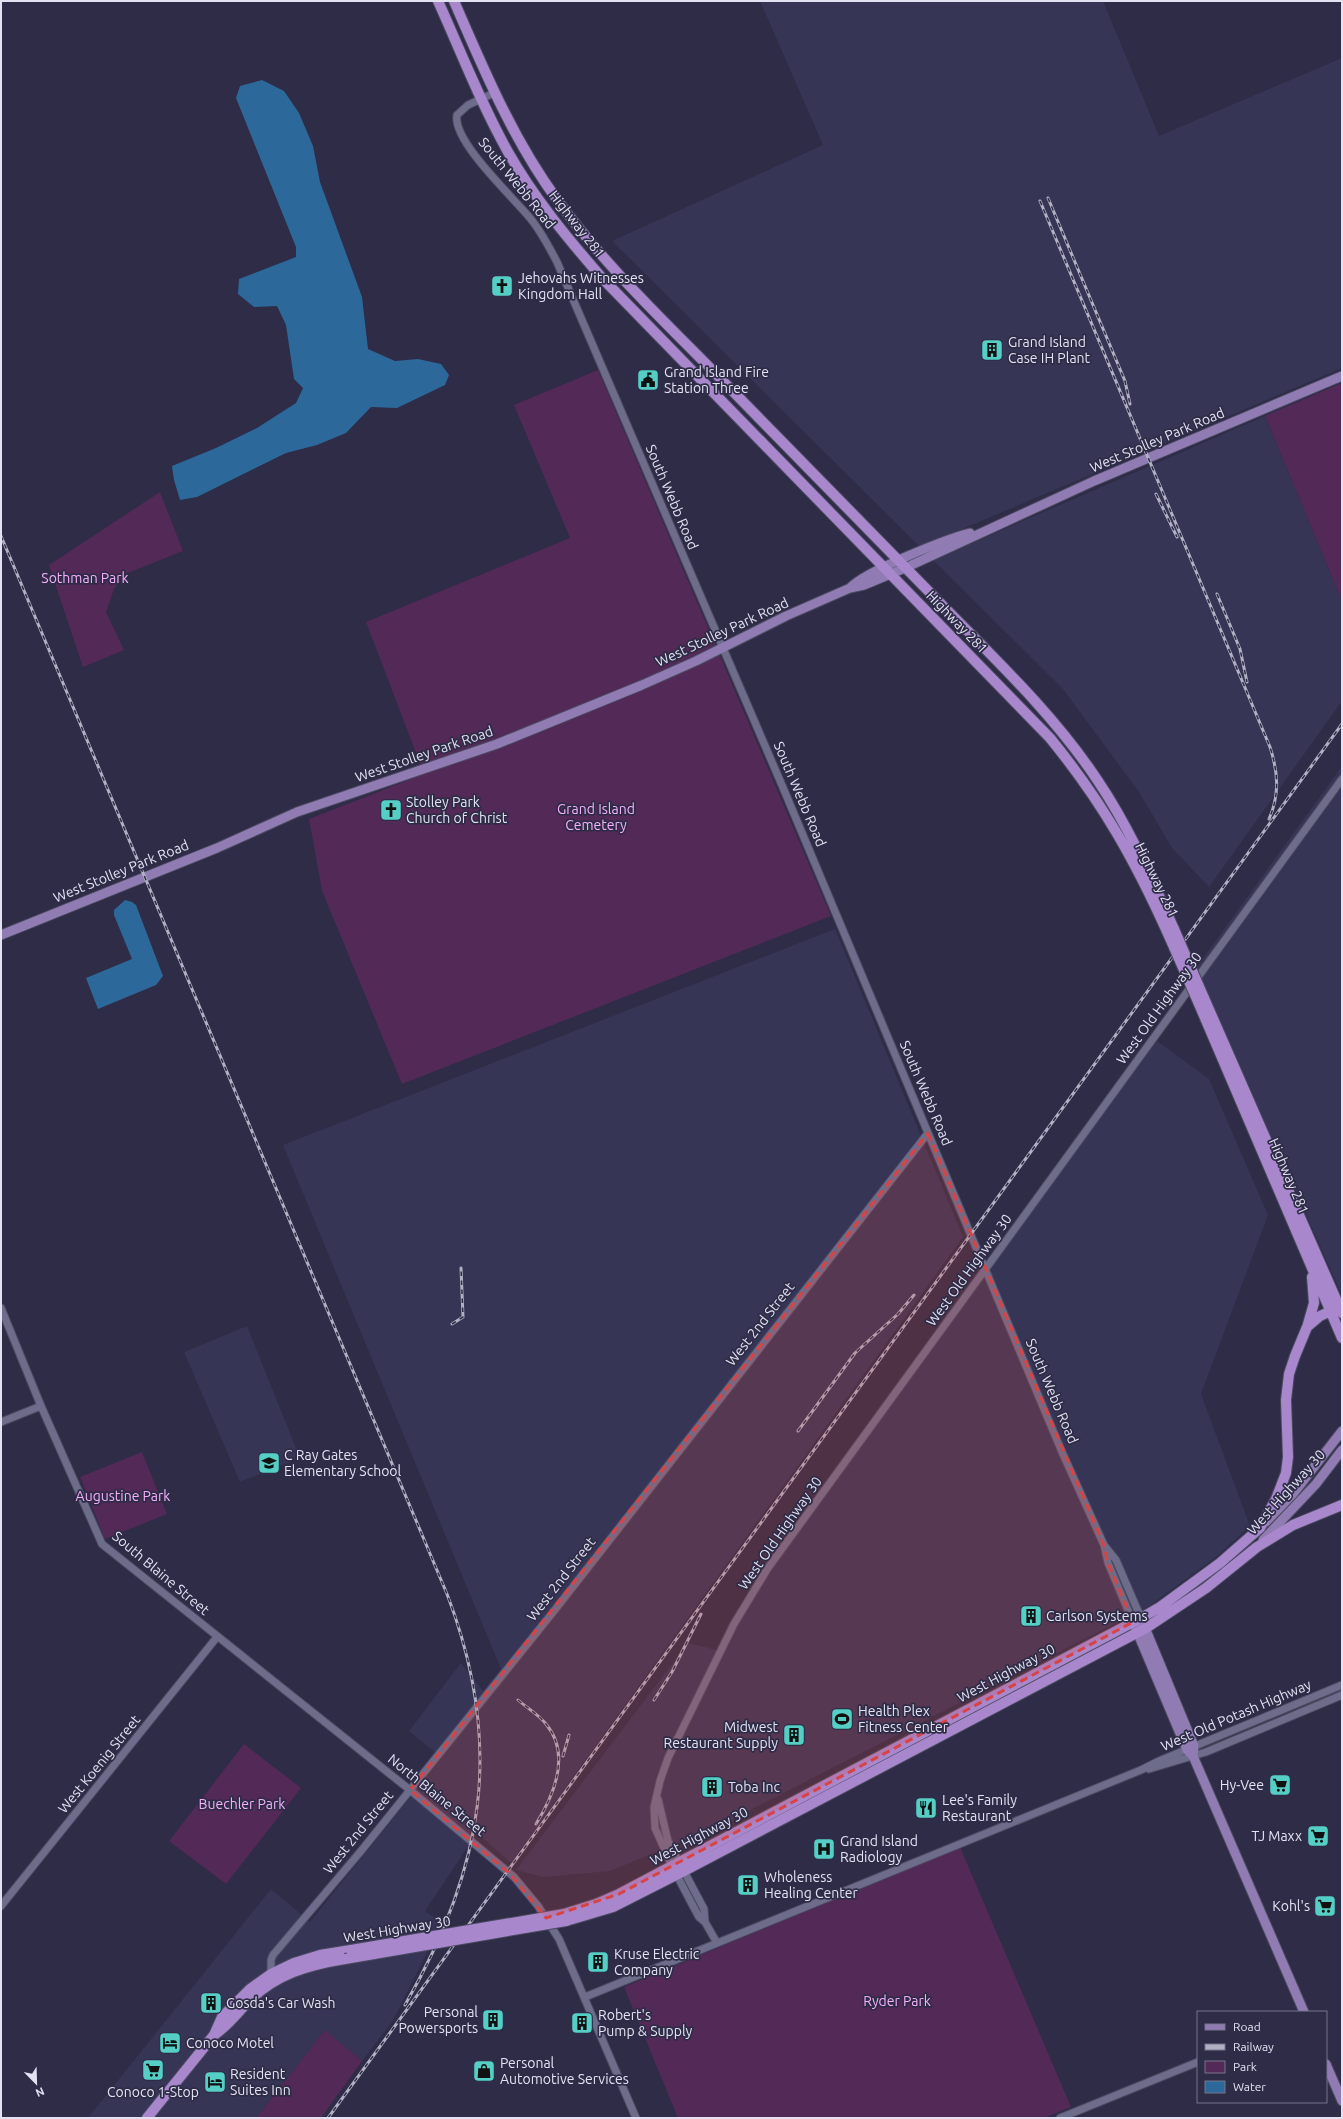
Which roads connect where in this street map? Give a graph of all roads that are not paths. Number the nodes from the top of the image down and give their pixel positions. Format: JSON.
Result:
{"nodes":[{"id":1,"x":438,"y":1,"type":"edge"},
{"id":2,"x":454,"y":1,"type":"edge"},
{"id":3,"x":494,"y":93,"type":"junction"},
{"id":4,"x":481,"y":98,"type":"junction"},
{"id":5,"x":1342,"y":376,"type":"edge"},
{"id":6,"x":902,"y":564,"type":"junction"},
{"id":7,"x":888,"y":570,"type":"junction"},
{"id":8,"x":723,"y":648,"type":"junction"},
{"id":9,"x":1342,"y":779,"type":"edge"},
{"id":10,"x":1171,"y":933,"type":"junction"},
{"id":11,"x":1,"y":935,"type":"edge"},
{"id":12,"x":1201,"y":1001,"type":"junction"},
{"id":13,"x":928,"y":1133,"type":"junction"},
{"id":14,"x":1306,"y":1252,"type":"junction"},
{"id":15,"x":985,"y":1268,"type":"junction"},
{"id":16,"x":1,"y":1308,"type":"edge"},
{"id":17,"x":1338,"y":1310,"type":"edge"},
{"id":18,"x":1306,"y":1327,"type":"junction"},
{"id":19,"x":1342,"y":1338,"type":"edge"},
{"id":20,"x":41,"y":1406,"type":"junction"},
{"id":21,"x":1,"y":1422,"type":"edge"},
{"id":22,"x":1342,"y":1431,"type":"edge"},
{"id":23,"x":1342,"y":1450,"type":"edge"},
{"id":24,"x":1342,"y":1505,"type":"edge"},
{"id":25,"x":1260,"y":1528,"type":"junction"},
{"id":26,"x":1257,"y":1547,"type":"junction"},
{"id":27,"x":1137,"y":1620,"type":"junction"},
{"id":28,"x":1141,"y":1630,"type":"junction"},
{"id":29,"x":217,"y":1637,"type":"junction"},
{"id":30,"x":1342,"y":1685,"type":"edge"},
{"id":31,"x":1328,"y":1691,"type":"junction"},
{"id":32,"x":1342,"y":1694,"type":"edge"},
{"id":33,"x":1276,"y":1713,"type":"junction"},
{"id":34,"x":1292,"y":1716,"type":"junction"},
{"id":35,"x":1248,"y":1734,"type":"junction"},
{"id":36,"x":346,"y":1739,"type":"joint"},
{"id":37,"x":1191,"y":1751,"type":"junction"},
{"id":38,"x":410,"y":1790,"type":"junction"},
{"id":39,"x":678,"y":1868,"type":"junction"},
{"id":40,"x":1,"y":1906,"type":"edge"},
{"id":41,"x":717,"y":1943,"type":"junction"},
{"id":42,"x":272,"y":1978,"type":"junction"},
{"id":43,"x":585,"y":1997,"type":"junction"},
{"id":44,"x":1304,"y":2011,"type":"edge"},
{"id":45,"x":1197,"y":2062,"type":"edge"},
{"id":46,"x":1327,"y":2066,"type":"edge"},
{"id":47,"x":1342,"y":2101,"type":"edge"},
{"id":48,"x":147,"y":2118,"type":"edge"},
{"id":49,"x":636,"y":2118,"type":"edge"},
{"id":50,"x":1060,"y":2118,"type":"edge"}],
"edges":[{"from":1,"to":4,"type":"highway","name":"Highway 281"},
{"from":2,"to":3,"type":"highway","name":"Highway 281"},
{"from":3,"to":4,"type":"street","name":"South Webb Road"},
{"from":3,"to":6,"type":"highway","name":"Highway 281"},
{"from":4,"to":7,"type":"highway","name":"Highway 281"},
{"from":4,"to":8,"type":"street","name":"South Webb Road"},
{"from":5,"to":6,"type":"main road","name":"West Stolley Park Road"},
{"from":6,"to":7,"type":"main road","name":"West Stolley Park Road"},
{"from":6,"to":10,"type":"highway","name":"Highway 281"},
{"from":7,"to":8,"type":"main road","name":"West Stolley Park Road"},
{"from":7,"to":10,"type":"highway","name":"Highway 281"},
{"from":8,"to":11,"type":"main road","name":"West Stolley Park Road"},
{"from":8,"to":13,"type":"street","name":"South Webb Road"},
{"from":9,"to":15,"type":"street","name":"West Old Highway 30"},
{"from":10,"to":12,"type":"highway","name":"Highway 281","bridge":true},
{"from":12,"to":14,"type":"highway","name":"Highway 281"},
{"from":12,"to":17,"type":"highway","name":"Highway 281"},
{"from":13,"to":15,"type":"street","name":"South Webb Road"},
{"from":13,"to":38,"type":"street","name":"West 2nd Street"},
{"from":14,"to":17,"type":"highway","name":"Highway 281"},
{"from":14,"to":18,"type":"highway"},
{"from":15,"to":27,"type":"street","name":"South Webb Road"},
{"from":15,"to":39,"type":"street","name":"West Old Highway 30"},
{"from":16,"to":20,"type":"street","name":"South Blaine Street"},
{"from":17,"to":18,"type":"highway"},
{"from":17,"to":19,"type":"highway","name":"Highway 281"},
{"from":18,"to":25,"type":"highway"},
{"from":20,"to":21,"type":"street"},
{"from":20,"to":29,"type":"street","name":"South Blaine Street"},
{"from":22,"to":25,"type":"main road","name":"West Highway 30"},
{"from":23,"to":26,"type":"main road","name":"West Highway 30"},
{"from":24,"to":26,"type":"highway"},
{"from":25,"to":27,"type":"highway","name":"West Highway 30"},
{"from":26,"to":28,"type":"highway","name":"West Highway 30"},
{"from":27,"to":28,"type":"main road","name":"South Webb Road"},
{"from":27,"to":39,"type":"highway","name":"West Highway 30"},
{"from":28,"to":37,"type":"main road","name":"South Webb Road"},
{"from":28,"to":39,"type":"highway","name":"West Highway 30"},
{"from":29,"to":36,"type":"street","name":"South Blaine Street"},
{"from":29,"to":40,"type":"street","name":"West Koenig Street"},
{"from":30,"to":31,"type":"street","name":"West Old Potash Highway"},
{"from":31,"to":33,"type":"street","name":"West Old Potash Highway"},
{"from":31,"to":34,"type":"street"},
{"from":32,"to":34,"type":"street","name":"West Old Potash Highway"},
{"from":33,"to":35,"type":"street"},
{"from":33,"to":37,"type":"street","name":"West Old Potash Highway"},
{"from":34,"to":35,"type":"street","name":"West Old Potash Highway"},
{"from":35,"to":37,"type":"street","name":"West Old Potash Highway"},
{"from":36,"to":38,"type":"street","name":"North Blaine Street"},
{"from":37,"to":41,"type":"street","name":"West Old Potash Highway"},
{"from":37,"to":44,"type":"main road","name":"South Webb Road"},
{"from":38,"to":42,"type":"street","name":"West 2nd Street"},
{"from":38,"to":43,"type":"street","name":"North Blaine Street"},
{"from":39,"to":41,"type":"street","name":"West Old Highway 30"},
{"from":39,"to":42,"type":"highway","name":"West Highway 30","bridge":true},
{"from":41,"to":43,"type":"street","name":"West Old Potash Highway"},
{"from":42,"to":48,"type":"highway"},
{"from":43,"to":49,"type":"street","name":"North Blaine Street"},
{"from":45,"to":50,"type":"street"},
{"from":46,"to":47,"type":"main road"}]}
